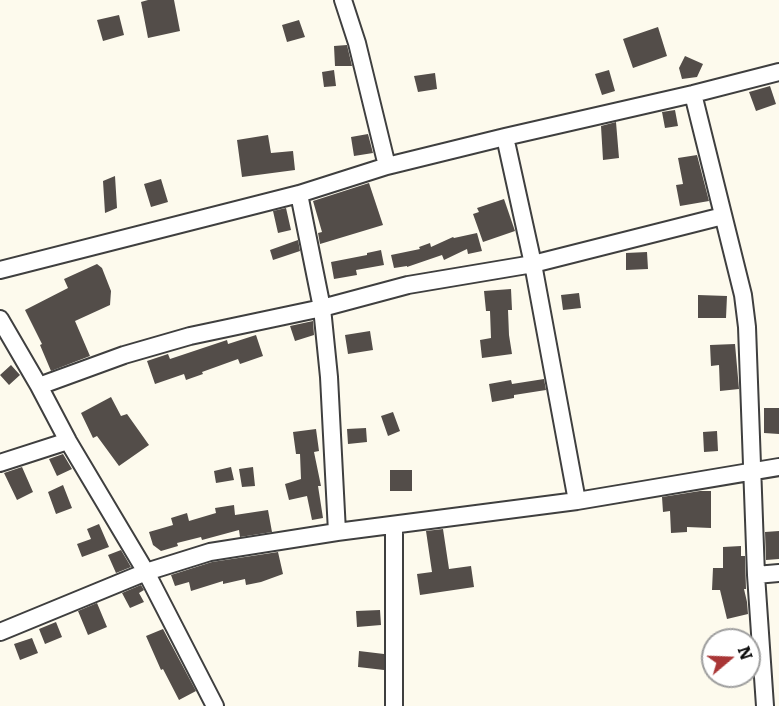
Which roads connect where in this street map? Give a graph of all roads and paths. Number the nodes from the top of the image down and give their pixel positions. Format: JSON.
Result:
{"nodes":[{"id":1,"x":343,"y":0,"type":"edge"},
{"id":2,"x":779,"y":72,"type":"edge"},
{"id":3,"x":693,"y":94,"type":"junction"},
{"id":4,"x":506,"y":137,"type":"junction"},
{"id":5,"x":387,"y":166,"type":"junction"},
{"id":6,"x":299,"y":194,"type":"junction"},
{"id":7,"x":723,"y":216,"type":"junction"},
{"id":8,"x":533,"y":264,"type":"junction"},
{"id":9,"x":0,"y":270,"type":"edge"},
{"id":10,"x":322,"y":308,"type":"junction"},
{"id":11,"x":0,"y":319,"type":"edge"},
{"id":12,"x":39,"y":386,"type":"junction"},
{"id":13,"x":68,"y":441,"type":"junction"},
{"id":14,"x":0,"y":463,"type":"edge"},
{"id":15,"x":779,"y":467,"type":"edge"},
{"id":16,"x":752,"y":471,"type":"junction"},
{"id":17,"x":577,"y":501,"type":"junction"},
{"id":18,"x":394,"y":525,"type":"junction"},
{"id":19,"x":337,"y":532,"type":"junction"},
{"id":20,"x":146,"y":572,"type":"junction"},
{"id":21,"x":779,"y":573,"type":"edge"},
{"id":22,"x":756,"y":575,"type":"junction"},
{"id":23,"x":0,"y":632,"type":"edge"},
{"id":24,"x":215,"y":706,"type":"edge"},
{"id":25,"x":394,"y":706,"type":"edge"},
{"id":26,"x":765,"y":706,"type":"edge"}],
"edges":[{"from":1,"to":5,"type":"street"},
{"from":2,"to":3,"type":"street"},
{"from":3,"to":4,"type":"street"},
{"from":3,"to":7,"type":"street"},
{"from":4,"to":5,"type":"street"},
{"from":4,"to":8,"type":"street"},
{"from":5,"to":6,"type":"street"},
{"from":6,"to":9,"type":"street"},
{"from":6,"to":10,"type":"street"},
{"from":7,"to":8,"type":"street"},
{"from":7,"to":16,"type":"street"},
{"from":8,"to":10,"type":"street"},
{"from":8,"to":17,"type":"street"},
{"from":10,"to":12,"type":"street"},
{"from":10,"to":19,"type":"street"},
{"from":11,"to":12,"type":"street"},
{"from":12,"to":13,"type":"street"},
{"from":13,"to":14,"type":"street"},
{"from":13,"to":20,"type":"street"},
{"from":15,"to":16,"type":"street"},
{"from":16,"to":17,"type":"street"},
{"from":16,"to":22,"type":"street"},
{"from":17,"to":18,"type":"street"},
{"from":18,"to":19,"type":"street"},
{"from":18,"to":25,"type":"street"},
{"from":19,"to":20,"type":"street"},
{"from":20,"to":23,"type":"street"},
{"from":20,"to":24,"type":"street"},
{"from":21,"to":22,"type":"street"},
{"from":22,"to":26,"type":"street"}]}
